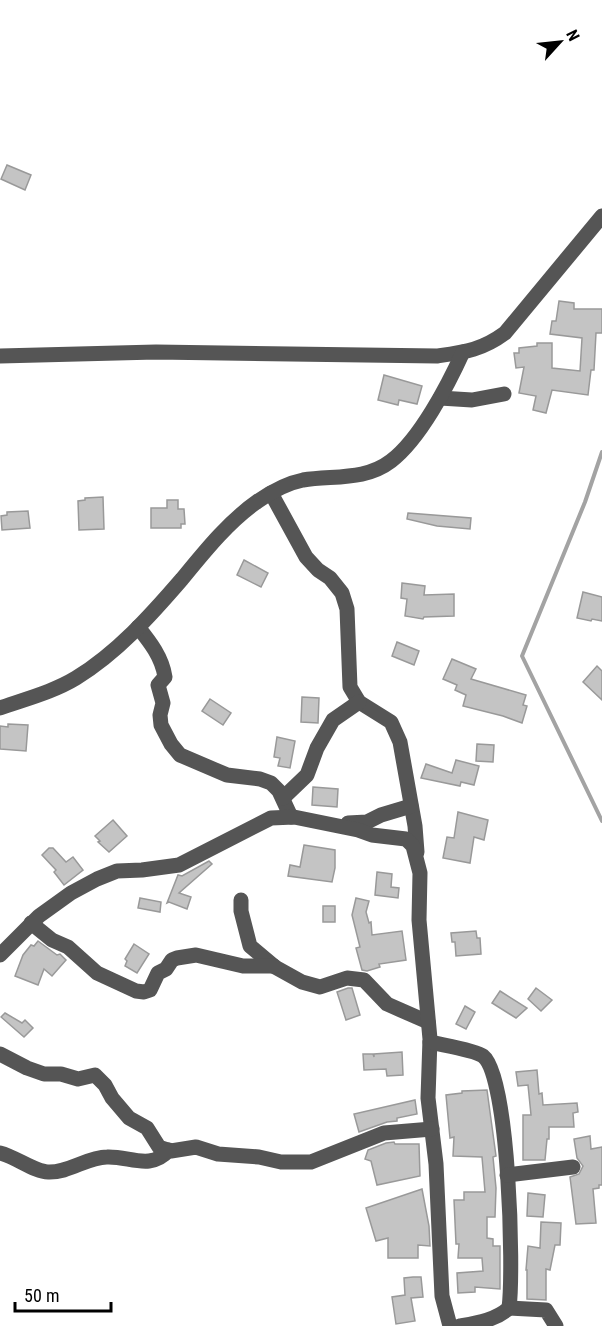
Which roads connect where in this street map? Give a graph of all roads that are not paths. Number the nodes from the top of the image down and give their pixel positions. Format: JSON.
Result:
{"nodes":[{"id":1,"x":602,"y":216,"type":"edge"},
{"id":2,"x":464,"y":352,"type":"junction"},
{"id":3,"x":0,"y":356,"type":"edge"},
{"id":4,"x":504,"y":394,"type":"dead end"},
{"id":5,"x":440,"y":398,"type":"junction"},
{"id":6,"x":271,"y":493,"type":"junction"},
{"id":7,"x":138,"y":627,"type":"junction"},
{"id":8,"x":359,"y":702,"type":"junction"},
{"id":9,"x":0,"y":708,"type":"edge"},
{"id":10,"x":283,"y":798,"type":"junction"},
{"id":11,"x":411,"y":806,"type":"junction"},
{"id":12,"x":291,"y":817,"type":"junction"},
{"id":13,"x":343,"y":828,"type":"junction"},
{"id":14,"x":418,"y":859,"type":"junction"},
{"id":15,"x":241,"y":900,"type":"dead end"},
{"id":16,"x":31,"y":923,"type":"junction"},
{"id":17,"x":0,"y":955,"type":"edge"},
{"id":18,"x":274,"y":966,"type":"junction"},
{"id":19,"x":428,"y":1022,"type":"junction"},
{"id":20,"x":430,"y":1042,"type":"junction"},
{"id":21,"x":0,"y":1054,"type":"edge"},
{"id":22,"x":432,"y":1129,"type":"junction"},
{"id":23,"x":170,"y":1150,"type":"junction"},
{"id":24,"x":0,"y":1153,"type":"edge"},
{"id":25,"x":573,"y":1167,"type":"dead end"},
{"id":26,"x":507,"y":1175,"type":"junction"},
{"id":27,"x":509,"y":1308,"type":"junction"},
{"id":28,"x":450,"y":1326,"type":"edge"},
{"id":29,"x":460,"y":1326,"type":"edge"},
{"id":30,"x":556,"y":1326,"type":"edge"}],
"edges":[{"from":1,"to":2,"type":"street"},
{"from":2,"to":3,"type":"street"},
{"from":2,"to":5,"type":"street"},
{"from":4,"to":5,"type":"street"},
{"from":5,"to":6,"type":"street"},
{"from":6,"to":7,"type":"street"},
{"from":6,"to":8,"type":"street"},
{"from":7,"to":9,"type":"street"},
{"from":7,"to":10,"type":"street"},
{"from":8,"to":10,"type":"street"},
{"from":8,"to":11,"type":"street"},
{"from":10,"to":12,"type":"street"},
{"from":11,"to":13,"type":"street"},
{"from":11,"to":14,"type":"street"},
{"from":12,"to":13,"type":"street"},
{"from":12,"to":16,"type":"street"},
{"from":13,"to":14,"type":"street"},
{"from":14,"to":19,"type":"street"},
{"from":15,"to":18,"type":"street"},
{"from":16,"to":17,"type":"street"},
{"from":16,"to":18,"type":"street"},
{"from":18,"to":19,"type":"street"},
{"from":19,"to":20,"type":"street"},
{"from":20,"to":22,"type":"street"},
{"from":20,"to":26,"type":"street"},
{"from":21,"to":23,"type":"street"},
{"from":22,"to":23,"type":"street"},
{"from":22,"to":28,"type":"street"},
{"from":23,"to":24,"type":"street"},
{"from":25,"to":26,"type":"street"},
{"from":26,"to":27,"type":"street"},
{"from":27,"to":29,"type":"street"},
{"from":27,"to":30,"type":"street"}]}
